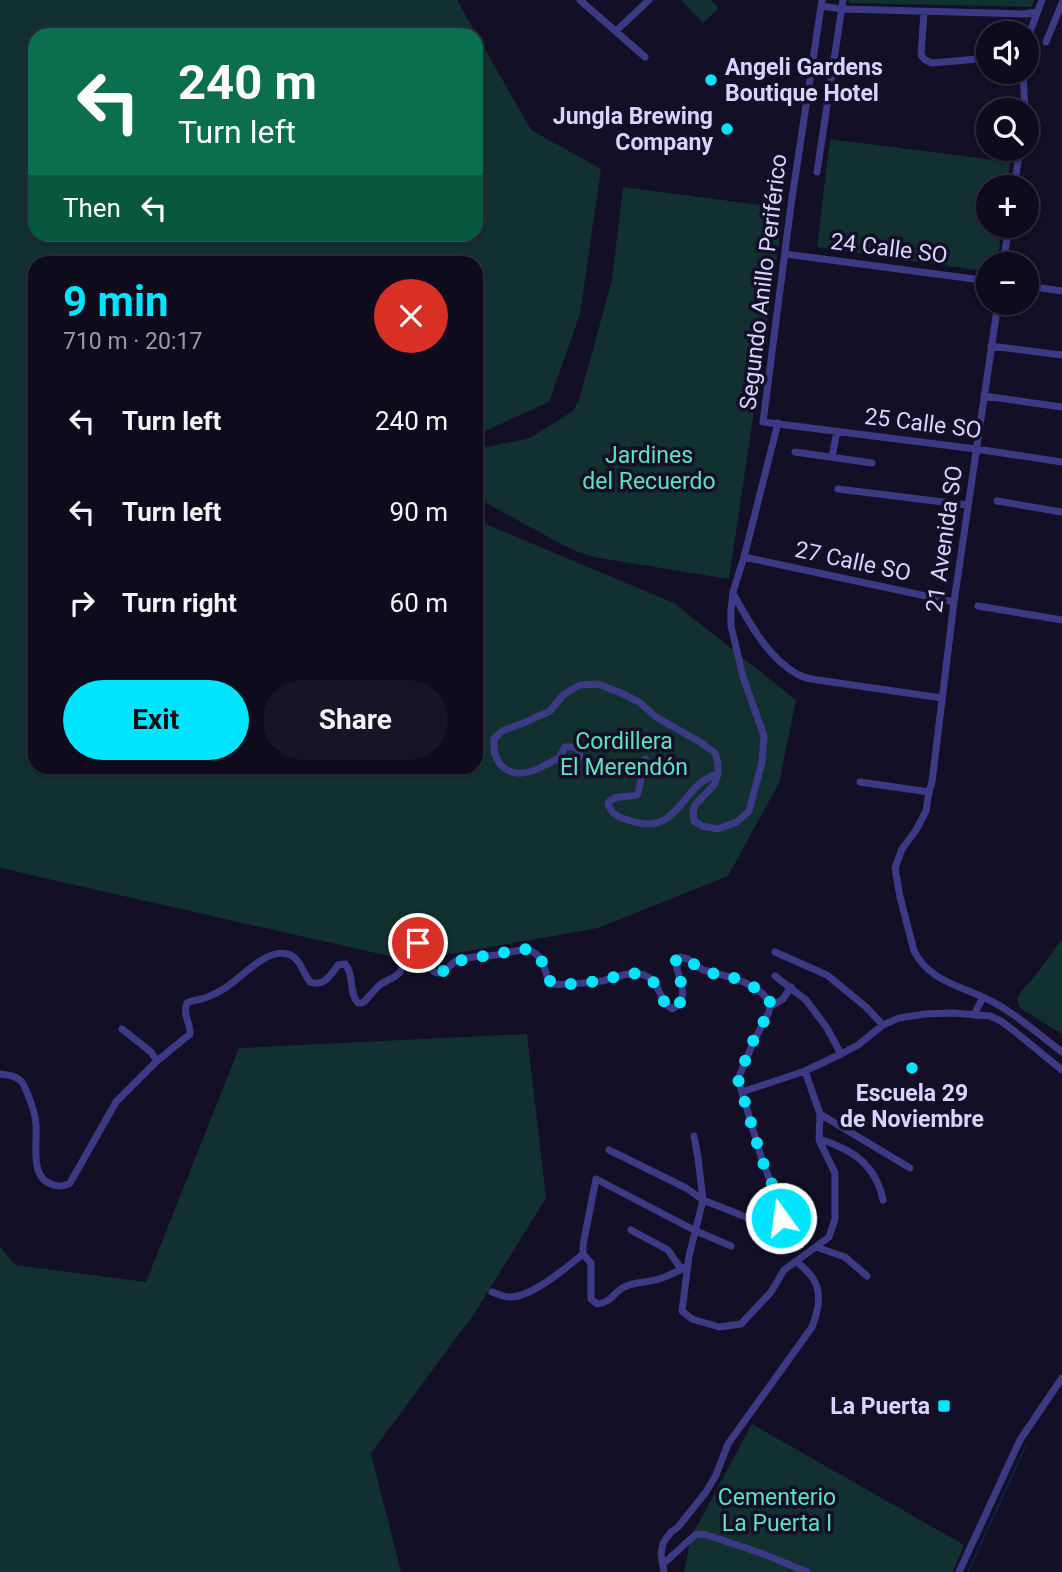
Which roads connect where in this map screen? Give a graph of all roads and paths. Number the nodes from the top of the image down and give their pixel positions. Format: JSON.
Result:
{"nodes":[{"id":1,"x":580,"y":0,"type":"edge"},
{"id":2,"x":649,"y":0,"type":"edge"},
{"id":3,"x":1042,"y":0,"type":"edge"},
{"id":4,"x":822,"y":3,"type":"edge"},
{"id":5,"x":1062,"y":3,"type":"edge"},
{"id":6,"x":843,"y":4,"type":"edge"},
{"id":7,"x":924,"y":12,"type":"junction"},
{"id":8,"x":1037,"y":12,"type":"junction"},
{"id":9,"x":1034,"y":21,"type":"edge"},
{"id":10,"x":616,"y":31,"type":"junction"},
{"id":11,"x":1046,"y":42,"type":"dead end"},
{"id":12,"x":645,"y":57,"type":"dead end"},
{"id":13,"x":976,"y":59,"type":"edge"},
{"id":14,"x":817,"y":172,"type":"dead end"},
{"id":15,"x":785,"y":254,"type":"junction"},
{"id":16,"x":976,"y":279,"type":"edge"},
{"id":17,"x":1039,"y":288,"type":"edge"},
{"id":18,"x":1062,"y":291,"type":"edge"},
{"id":19,"x":996,"y":315,"type":"edge"},
{"id":20,"x":991,"y":346,"type":"junction"},
{"id":21,"x":1062,"y":355,"type":"edge"},
{"id":22,"x":984,"y":396,"type":"junction"},
{"id":23,"x":1062,"y":407,"type":"edge"},
{"id":24,"x":778,"y":423,"type":"junction"},
{"id":25,"x":835,"y":431,"type":"junction"},
{"id":26,"x":976,"y":449,"type":"junction"},
{"id":27,"x":794,"y":453,"type":"dead end"},
{"id":28,"x":832,"y":454,"type":"junction"},
{"id":29,"x":1062,"y":462,"type":"edge"},
{"id":30,"x":872,"y":463,"type":"dead end"},
{"id":31,"x":838,"y":489,"type":"dead end"},
{"id":32,"x":998,"y":501,"type":"dead end"},
{"id":33,"x":967,"y":505,"type":"junction"},
{"id":34,"x":1062,"y":512,"type":"edge"},
{"id":35,"x":744,"y":557,"type":"junction"},
{"id":36,"x":733,"y":592,"type":"junction"},
{"id":37,"x":954,"y":602,"type":"junction"},
{"id":38,"x":978,"y":606,"type":"dead end"},
{"id":39,"x":1062,"y":620,"type":"edge"},
{"id":40,"x":942,"y":698,"type":"junction"},
{"id":41,"x":645,"y":759,"type":"dead end"},
{"id":42,"x":562,"y":760,"type":"dead end"},
{"id":43,"x":718,"y":774,"type":"junction"},
{"id":44,"x":860,"y":782,"type":"dead end"},
{"id":45,"x":929,"y":792,"type":"junction"},
{"id":46,"x":775,"y":952,"type":"dead end"},
{"id":47,"x":775,"y":976,"type":"dead end"},
{"id":48,"x":791,"y":987,"type":"junction"},
{"id":49,"x":983,"y":997,"type":"junction"},
{"id":50,"x":770,"y":1007,"type":"junction"},
{"id":51,"x":974,"y":1015,"type":"junction"},
{"id":52,"x":883,"y":1025,"type":"junction"},
{"id":53,"x":1031,"y":1029,"type":"junction"},
{"id":54,"x":122,"y":1030,"type":"dead end"},
{"id":55,"x":1023,"y":1039,"type":"junction"},
{"id":56,"x":1062,"y":1052,"type":"edge"},
{"id":57,"x":841,"y":1054,"type":"junction"},
{"id":58,"x":157,"y":1061,"type":"junction"},
{"id":59,"x":1062,"y":1070,"type":"edge"},
{"id":60,"x":804,"y":1071,"type":"junction"},
{"id":61,"x":0,"y":1074,"type":"edge"},
{"id":62,"x":742,"y":1092,"type":"junction"},
{"id":63,"x":820,"y":1114,"type":"junction"},
{"id":64,"x":694,"y":1136,"type":"dead end"},
{"id":65,"x":819,"y":1140,"type":"junction"},
{"id":66,"x":609,"y":1150,"type":"dead end"},
{"id":67,"x":910,"y":1168,"type":"dead end"},
{"id":68,"x":703,"y":1200,"type":"junction"},
{"id":69,"x":883,"y":1200,"type":"dead end"},
{"id":70,"x":631,"y":1230,"type":"dead end"},
{"id":71,"x":696,"y":1231,"type":"junction"},
{"id":72,"x":731,"y":1246,"type":"dead end"},
{"id":73,"x":816,"y":1247,"type":"junction"},
{"id":74,"x":583,"y":1254,"type":"junction"},
{"id":75,"x":796,"y":1261,"type":"junction"},
{"id":76,"x":685,"y":1267,"type":"junction"},
{"id":77,"x":867,"y":1276,"type":"dead end"},
{"id":78,"x":492,"y":1292,"type":"dead end"},
{"id":79,"x":1062,"y":1378,"type":"edge"},
{"id":80,"x":664,"y":1568,"type":"edge"},
{"id":81,"x":807,"y":1572,"type":"edge"},
{"id":82,"x":959,"y":1572,"type":"edge"}],
"edges":[{"from":1,"to":10,"type":"street"},
{"from":2,"to":10,"type":"street"},
{"from":3,"to":8,"type":"street"},
{"from":4,"to":6,"type":"street"},
{"from":4,"to":15,"type":"street","name":"Segundo Anillo Periférico"},
{"from":5,"to":11,"type":"street"},
{"from":6,"to":7,"type":"street"},
{"from":6,"to":14,"type":"street","name":"Segundo Anillo Periférico"},
{"from":7,"to":8,"type":"street"},
{"from":7,"to":13,"type":"street"},
{"from":8,"to":9,"type":"street"},
{"from":10,"to":12,"type":"street"},
{"from":15,"to":16,"type":"street","name":"24 Calle SO"},
{"from":15,"to":24,"type":"street","name":"Segundo Anillo Periférico"},
{"from":17,"to":18,"type":"street"},
{"from":19,"to":20,"type":"street","name":"21 Avenida SO"},
{"from":20,"to":21,"type":"street"},
{"from":20,"to":22,"type":"street","name":"21 Avenida SO"},
{"from":22,"to":23,"type":"street"},
{"from":22,"to":26,"type":"street","name":"21 Avenida SO"},
{"from":24,"to":25,"type":"street","name":"25 Calle SO"},
{"from":24,"to":35,"type":"street","name":"Segundo Anillo Periférico"},
{"from":25,"to":26,"type":"street","name":"25 Calle SO"},
{"from":25,"to":28,"type":"street"},
{"from":26,"to":29,"type":"street","name":"25 Calle SO"},
{"from":26,"to":33,"type":"street","name":"21 Avenida SO"},
{"from":27,"to":28,"type":"street"},
{"from":28,"to":30,"type":"street"},
{"from":31,"to":33,"type":"street"},
{"from":32,"to":34,"type":"street"},
{"from":33,"to":37,"type":"street","name":"21 Avenida SO"},
{"from":35,"to":36,"type":"street","name":"Segundo Anillo Periférico"},
{"from":35,"to":37,"type":"street","name":"27 Calle SO"},
{"from":36,"to":40,"type":"street"},
{"from":36,"to":43,"type":"street","name":"Segundo Anillo Periférico"},
{"from":37,"to":40,"type":"street","name":"21 Avenida SO"},
{"from":38,"to":39,"type":"street"},
{"from":40,"to":45,"type":"street","name":"21 Avenida SO"},
{"from":41,"to":43,"type":"street"},
{"from":42,"to":43,"type":"street"},
{"from":44,"to":45,"type":"street"},
{"from":45,"to":49,"type":"street","name":"21 Avenida SO"},
{"from":46,"to":52,"type":"street"},
{"from":47,"to":48,"type":"street"},
{"from":48,"to":50,"type":"street"},
{"from":48,"to":57,"type":"street"},
{"from":49,"to":51,"type":"street"},
{"from":49,"to":53,"type":"street"},
{"from":50,"to":58,"type":"street"},
{"from":50,"to":62,"type":"street"},
{"from":51,"to":52,"type":"street"},
{"from":51,"to":55,"type":"street"},
{"from":52,"to":57,"type":"street"},
{"from":53,"to":55,"type":"street"},
{"from":53,"to":56,"type":"street"},
{"from":54,"to":58,"type":"street"},
{"from":55,"to":59,"type":"street"},
{"from":57,"to":60,"type":"street"},
{"from":58,"to":61,"type":"street"},
{"from":60,"to":62,"type":"street"},
{"from":60,"to":63,"type":"street"},
{"from":62,"to":68,"type":"street"},
{"from":63,"to":65,"type":"street"},
{"from":63,"to":67,"type":"street"},
{"from":64,"to":68,"type":"street"},
{"from":65,"to":69,"type":"street"},
{"from":65,"to":73,"type":"street"},
{"from":66,"to":68,"type":"street"},
{"from":68,"to":71,"type":"street"},
{"from":70,"to":76,"type":"street"},
{"from":71,"to":72,"type":"street"},
{"from":71,"to":74,"type":"street"},
{"from":71,"to":76,"type":"street"},
{"from":73,"to":75,"type":"street"},
{"from":73,"to":77,"type":"street"},
{"from":74,"to":76,"type":"street"},
{"from":74,"to":78,"type":"street"},
{"from":75,"to":76,"type":"street"},
{"from":75,"to":80,"type":"street"},
{"from":79,"to":82,"type":"street"},
{"from":80,"to":81,"type":"street"}]}
